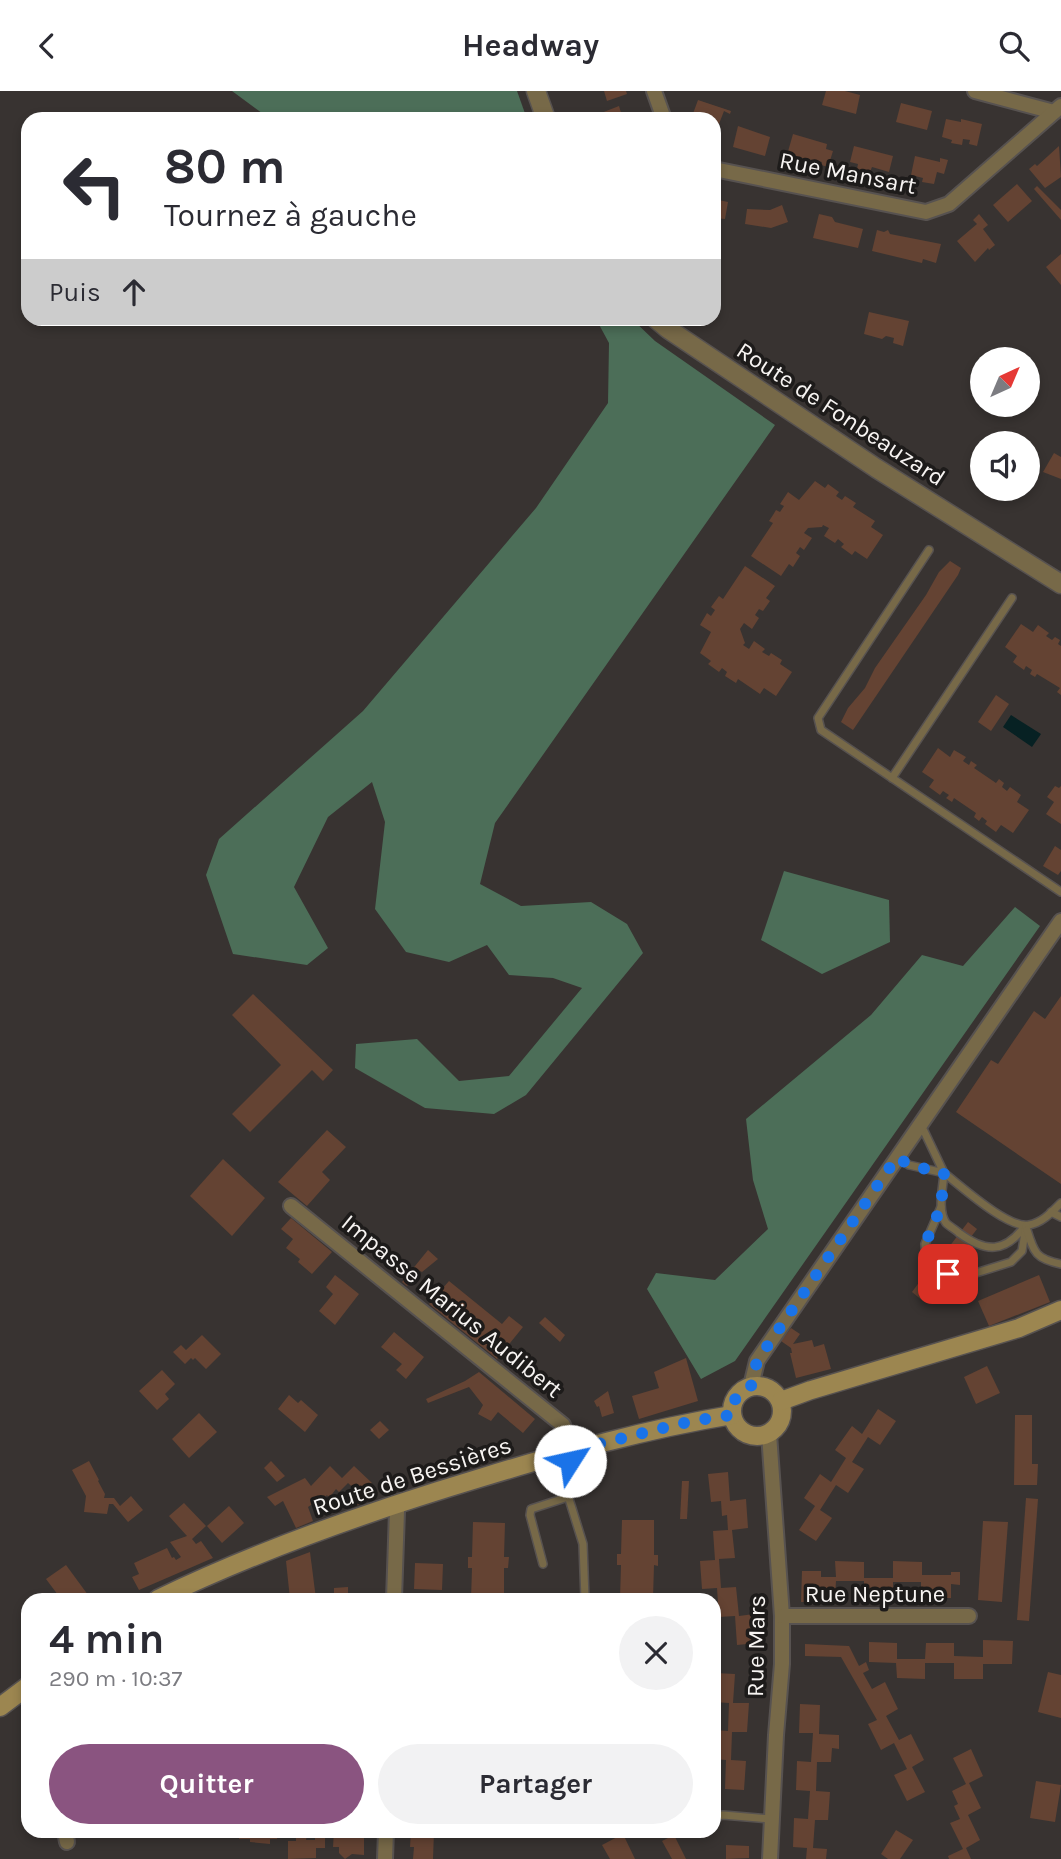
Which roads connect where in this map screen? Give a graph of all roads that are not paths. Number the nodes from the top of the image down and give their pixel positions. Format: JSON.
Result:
{"nodes":[{"id":1,"x":536,"y":91,"type":"edge"},
{"id":2,"x":654,"y":91,"type":"edge"},
{"id":3,"x":975,"y":91,"type":"edge"},
{"id":4,"x":543,"y":112,"type":"edge"},
{"id":5,"x":662,"y":112,"type":"edge"},
{"id":6,"x":1059,"y":113,"type":"edge"},
{"id":7,"x":721,"y":170,"type":"edge"},
{"id":8,"x":664,"y":326,"type":"edge"},
{"id":9,"x":929,"y":550,"type":"dead end"},
{"id":10,"x":1036,"y":570,"type":"junction"},
{"id":11,"x":1061,"y":584,"type":"edge"},
{"id":12,"x":1061,"y":590,"type":"edge"},
{"id":13,"x":1012,"y":598,"type":"dead end"},
{"id":14,"x":892,"y":778,"type":"junction"},
{"id":15,"x":1061,"y":892,"type":"edge"},
{"id":16,"x":1061,"y":921,"type":"edge"},
{"id":17,"x":918,"y":1127,"type":"junction"},
{"id":18,"x":897,"y":1157,"type":"junction"},
{"id":19,"x":944,"y":1173,"type":"junction"},
{"id":20,"x":1061,"y":1203,"type":"edge"},
{"id":21,"x":291,"y":1206,"type":"dead end"},
{"id":22,"x":941,"y":1207,"type":"junction"},
{"id":23,"x":1051,"y":1212,"type":"junction"},
{"id":24,"x":1061,"y":1217,"type":"edge"},
{"id":25,"x":1026,"y":1226,"type":"junction"},
{"id":26,"x":1061,"y":1263,"type":"edge"},
{"id":27,"x":1061,"y":1310,"type":"edge"},
{"id":28,"x":751,"y":1386,"type":"junction"},
{"id":29,"x":780,"y":1401,"type":"junction"},
{"id":30,"x":732,"y":1415,"type":"junction"},
{"id":31,"x":769,"y":1434,"type":"junction"},
{"id":32,"x":565,"y":1452,"type":"junction"},
{"id":33,"x":565,"y":1486,"type":"junction"},
{"id":34,"x":568,"y":1497,"type":"junction"},
{"id":35,"x":395,"y":1504,"type":"junction"},
{"id":36,"x":543,"y":1564,"type":"dead end"},
{"id":37,"x":171,"y":1593,"type":"edge"},
{"id":38,"x":394,"y":1593,"type":"edge"},
{"id":39,"x":585,"y":1593,"type":"edge"},
{"id":40,"x":782,"y":1616,"type":"junction"},
{"id":41,"x":969,"y":1616,"type":"dead end"},
{"id":42,"x":21,"y":1691,"type":"edge"},
{"id":43,"x":0,"y":1707,"type":"edge"},
{"id":44,"x":721,"y":1815,"type":"edge"},
{"id":45,"x":771,"y":1819,"type":"junction"},
{"id":46,"x":386,"y":1838,"type":"edge"},
{"id":47,"x":385,"y":1859,"type":"edge"},
{"id":48,"x":770,"y":1859,"type":"edge"}],
"edges":[{"from":1,"to":4,"type":"street"},
{"from":2,"to":5,"type":"street"},
{"from":3,"to":6,"type":"street"},
{"from":6,"to":7,"type":"street","name":"Rue Mansart"},
{"from":8,"to":10,"type":"street","name":"Route de Fonbeauzard"},
{"from":9,"to":14,"type":"lane"},
{"from":10,"to":11,"type":"street","name":"Route de Fonbeauzard"},
{"from":10,"to":12,"type":"street","name":"Route de Fonbeauzard"},
{"from":13,"to":14,"type":"lane"},
{"from":14,"to":15,"type":"lane"},
{"from":16,"to":17,"type":"street"},
{"from":17,"to":18,"type":"street"},
{"from":17,"to":19,"type":"lane"},
{"from":18,"to":19,"type":"lane"},
{"from":18,"to":28,"type":"street"},
{"from":19,"to":22,"type":"lane"},
{"from":19,"to":25,"type":"lane"},
{"from":20,"to":23,"type":"lane"},
{"from":21,"to":32,"type":"street","name":"Impasse Marius Audibert"},
{"from":22,"to":25,"type":"lane"},
{"from":22,"to":25,"type":"lane"},
{"from":23,"to":24,"type":"lane"},
{"from":23,"to":25,"type":"lane"},
{"from":25,"to":26,"type":"lane"},
{"from":27,"to":29,"type":"main road"},
{"from":28,"to":29,"type":"main road"},
{"from":28,"to":30,"type":"main road"},
{"from":29,"to":31,"type":"main road"},
{"from":30,"to":31,"type":"main road"},
{"from":30,"to":32,"type":"main road","name":"Route de Bessières"},
{"from":31,"to":40,"type":"street","name":"Rue Mars"},
{"from":32,"to":33,"type":"lane"},
{"from":32,"to":33,"type":"lane"},
{"from":32,"to":35,"type":"main road","name":"Route de Bessières"},
{"from":33,"to":34,"type":"lane"},
{"from":34,"to":36,"type":"lane"},
{"from":34,"to":39,"type":"lane"},
{"from":35,"to":37,"type":"main road","name":"Route de Bessières"},
{"from":35,"to":38,"type":"street"},
{"from":40,"to":41,"type":"street","name":"Rue Neptune"},
{"from":40,"to":45,"type":"street","name":"Rue Mars"},
{"from":42,"to":43,"type":"main road"},
{"from":44,"to":45,"type":"lane"},
{"from":45,"to":48,"type":"street","name":"Rue Mars"},
{"from":46,"to":47,"type":"street"}]}
